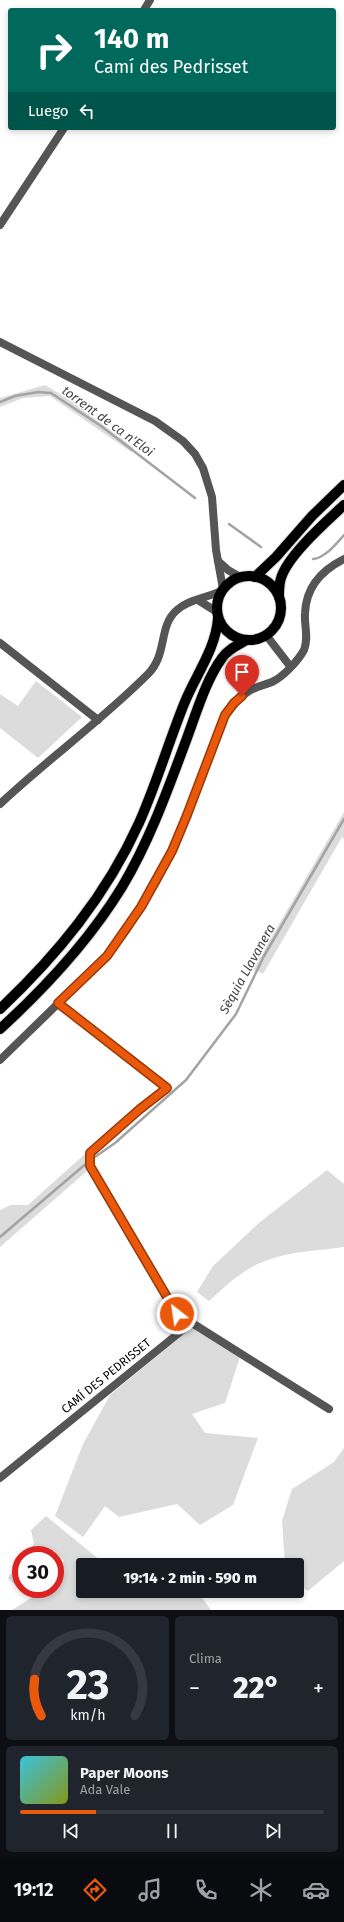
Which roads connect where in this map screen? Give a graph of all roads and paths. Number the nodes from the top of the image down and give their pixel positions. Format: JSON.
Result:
{"nodes":[{"id":1,"x":63,"y":130,"type":"edge"},
{"id":2,"x":0,"y":225,"type":"edge"},
{"id":3,"x":0,"y":342,"type":"edge"},
{"id":4,"x":344,"y":485,"type":"edge"},
{"id":5,"x":344,"y":505,"type":"edge"},
{"id":6,"x":344,"y":559,"type":"edge"},
{"id":7,"x":218,"y":560,"type":"junction"},
{"id":8,"x":240,"y":577,"type":"junction"},
{"id":9,"x":255,"y":577,"type":"junction"},
{"id":10,"x":222,"y":590,"type":"junction"},
{"id":11,"x":279,"y":597,"type":"junction"},
{"id":12,"x":198,"y":600,"type":"junction"},
{"id":13,"x":218,"y":615,"type":"junction"},
{"id":14,"x":266,"y":635,"type":"junction"},
{"id":15,"x":247,"y":640,"type":"junction"},
{"id":16,"x":0,"y":643,"type":"edge"},
{"id":17,"x":290,"y":666,"type":"junction"},
{"id":18,"x":98,"y":720,"type":"junction"},
{"id":19,"x":0,"y":804,"type":"edge"},
{"id":20,"x":58,"y":1003,"type":"junction"},
{"id":21,"x":0,"y":1009,"type":"edge"},
{"id":22,"x":0,"y":1029,"type":"edge"},
{"id":23,"x":0,"y":1060,"type":"edge"},
{"id":24,"x":185,"y":1328,"type":"junction"},
{"id":25,"x":329,"y":1409,"type":"dead end"},
{"id":26,"x":0,"y":1478,"type":"edge"}],
"edges":[{"from":1,"to":2,"type":"street"},
{"from":3,"to":7,"type":"street"},
{"from":4,"to":9,"type":"main road"},
{"from":5,"to":11,"type":"main road"},
{"from":6,"to":17,"type":"street"},
{"from":7,"to":8,"type":"street"},
{"from":7,"to":10,"type":"street"},
{"from":8,"to":9,"type":"main road"},
{"from":8,"to":10,"type":"main road"},
{"from":9,"to":11,"type":"main road"},
{"from":10,"to":12,"type":"street"},
{"from":10,"to":13,"type":"main road"},
{"from":11,"to":14,"type":"main road"},
{"from":12,"to":13,"type":"street"},
{"from":12,"to":18,"type":"street"},
{"from":13,"to":15,"type":"main road"},
{"from":13,"to":21,"type":"main road"},
{"from":14,"to":15,"type":"main road"},
{"from":14,"to":17,"type":"street"},
{"from":15,"to":22,"type":"main road"},
{"from":16,"to":18,"type":"street"},
{"from":17,"to":20,"type":"street"},
{"from":18,"to":19,"type":"street"},
{"from":20,"to":23,"type":"street"},
{"from":20,"to":24,"type":"street"},
{"from":24,"to":25,"type":"street"},
{"from":24,"to":26,"type":"street","name":"CAMÍ DES PEDRISSET"}]}
